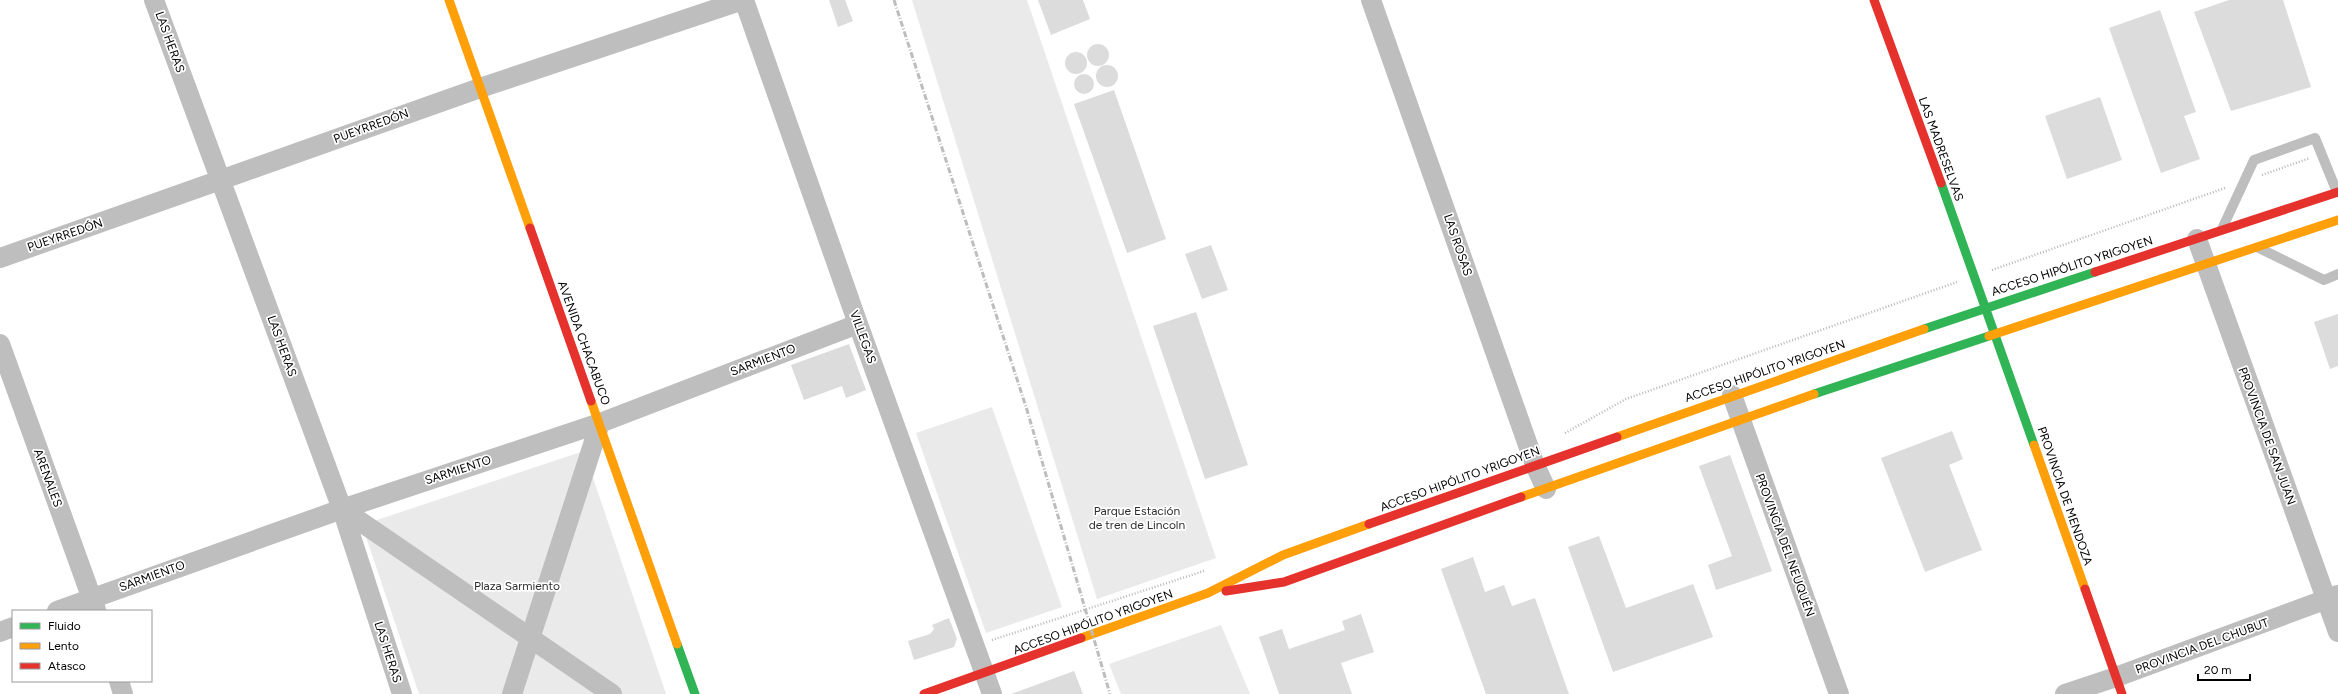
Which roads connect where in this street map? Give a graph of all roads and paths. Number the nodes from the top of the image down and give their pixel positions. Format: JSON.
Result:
{"nodes":[{"id":1,"x":154,"y":0,"type":"edge"},
{"id":2,"x":449,"y":0,"type":"edge"},
{"id":3,"x":744,"y":0,"type":"edge"},
{"id":4,"x":1371,"y":0,"type":"edge"},
{"id":5,"x":1874,"y":0,"type":"edge"},
{"id":6,"x":480,"y":88,"type":"junction"},
{"id":7,"x":2322,"y":154,"type":"junction"},
{"id":8,"x":221,"y":180,"type":"junction"},
{"id":9,"x":2244,"y":182,"type":"junction"},
{"id":10,"x":2338,"y":192,"type":"edge"},
{"id":11,"x":2338,"y":220,"type":"edge"},
{"id":12,"x":2221,"y":231,"type":"junction"},
{"id":13,"x":2197,"y":239,"type":"junction"},
{"id":14,"x":2257,"y":247,"type":"junction"},
{"id":15,"x":0,"y":258,"type":"edge"},
{"id":16,"x":2205,"y":265,"type":"junction"},
{"id":17,"x":2338,"y":274,"type":"edge"},
{"id":18,"x":1975,"y":276,"type":"junction"},
{"id":19,"x":1986,"y":306,"type":"junction"},
{"id":20,"x":858,"y":324,"type":"junction"},
{"id":21,"x":1995,"y":333,"type":"junction"},
{"id":22,"x":0,"y":344,"type":"edge"},
{"id":23,"x":1732,"y":395,"type":"junction"},
{"id":24,"x":1740,"y":419,"type":"junction"},
{"id":25,"x":600,"y":423,"type":"junction"},
{"id":26,"x":1558,"y":437,"type":"dead end"},
{"id":27,"x":1535,"y":465,"type":"junction"},
{"id":28,"x":1546,"y":489,"type":"junction"},
{"id":29,"x":342,"y":509,"type":"junction"},
{"id":30,"x":1210,"y":569,"type":"dead end"},
{"id":31,"x":1208,"y":593,"type":"junction"},
{"id":32,"x":2332,"y":597,"type":"edge"},
{"id":33,"x":94,"y":604,"type":"edge"},
{"id":34,"x":62,"y":610,"type":"edge"},
{"id":35,"x":12,"y":628,"type":"edge"},
{"id":36,"x":0,"y":632,"type":"edge"},
{"id":37,"x":2338,"y":632,"type":"edge"},
{"id":38,"x":530,"y":639,"type":"junction"},
{"id":39,"x":975,"y":646,"type":"junction"},
{"id":40,"x":985,"y":673,"type":"junction"},
{"id":41,"x":119,"y":682,"type":"edge"},
{"id":42,"x":2119,"y":686,"type":"edge"},
{"id":43,"x":123,"y":694,"type":"edge"},
{"id":44,"x":402,"y":694,"type":"edge"},
{"id":45,"x":512,"y":694,"type":"edge"},
{"id":46,"x":612,"y":694,"type":"edge"},
{"id":47,"x":695,"y":694,"type":"edge"},
{"id":48,"x":924,"y":694,"type":"edge"},
{"id":49,"x":992,"y":694,"type":"edge"},
{"id":50,"x":1839,"y":694,"type":"edge"},
{"id":51,"x":2065,"y":694,"type":"edge"}],
"edges":[{"from":1,"to":8,"type":"street","name":"LAS HERAS"},
{"from":2,"to":6,"type":"main road","name":"AVENIDA CHACABUCO"},
{"from":3,"to":6,"type":"street","name":"PUEYRREDÓN"},
{"from":3,"to":20,"type":"street","name":"VILLEGAS"},
{"from":4,"to":27,"type":"street","name":"LAS ROSAS"},
{"from":5,"to":18,"type":"main road","name":"LAS MADRESELVAS"},
{"from":6,"to":8,"type":"street","name":"PUEYRREDÓN"},
{"from":6,"to":25,"type":"main road","name":"AVENIDA CHACABUCO"},
{"from":7,"to":9,"type":"path"},
{"from":7,"to":9,"type":"lane"},
{"from":7,"to":10,"type":"lane"},
{"from":8,"to":15,"type":"street","name":"PUEYRREDÓN"},
{"from":8,"to":29,"type":"street","name":"LAS HERAS"},
{"from":9,"to":12,"type":"lane"},
{"from":9,"to":18,"type":"path"},
{"from":10,"to":12,"type":"main road","name":"ACCESO HIPÓLITO YRIGOYEN"},
{"from":11,"to":14,"type":"main road","name":"ACCESO HIPÓLITO YRIGOYEN"},
{"from":12,"to":13,"type":"main road","name":"ACCESO HIPÓLITO YRIGOYEN"},
{"from":13,"to":16,"type":"street","name":"PROVINCIA DE SAN JUAN"},
{"from":13,"to":19,"type":"main road","name":"ACCESO HIPÓLITO YRIGOYEN"},
{"from":14,"to":16,"type":"main road","name":"ACCESO HIPÓLITO YRIGOYEN"},
{"from":14,"to":17,"type":"lane"},
{"from":16,"to":21,"type":"main road","name":"ACCESO HIPÓLITO YRIGOYEN"},
{"from":16,"to":32,"type":"street","name":"PROVINCIA DE SAN JUAN"},
{"from":18,"to":19,"type":"main road","name":"LAS MADRESELVAS"},
{"from":18,"to":26,"type":"path"},
{"from":19,"to":21,"type":"main road","name":"PROVINCIA DE MENDOZA"},
{"from":19,"to":23,"type":"main road","name":"ACCESO HIPÓLITO YRIGOYEN"},
{"from":20,"to":25,"type":"street","name":"SARMIENTO"},
{"from":20,"to":39,"type":"street","name":"VILLEGAS"},
{"from":21,"to":24,"type":"main road","name":"ACCESO HIPÓLITO YRIGOYEN"},
{"from":21,"to":42,"type":"main road","name":"PROVINCIA DE MENDOZA"},
{"from":22,"to":33,"type":"street","name":"ARENALES"},
{"from":23,"to":24,"type":"street","name":"PROVINCIA DEL NEUQUÉN"},
{"from":23,"to":27,"type":"main road","name":"ACCESO HIPÓLITO YRIGOYEN"},
{"from":24,"to":28,"type":"main road","name":"ACCESO HIPÓLITO YRIGOYEN"},
{"from":24,"to":50,"type":"street","name":"PROVINCIA DEL NEUQUÉN"},
{"from":25,"to":29,"type":"street","name":"SARMIENTO"},
{"from":25,"to":38,"type":"street"},
{"from":25,"to":47,"type":"main road","name":"AVENIDA CHACABUCO"},
{"from":27,"to":28,"type":"street","name":"LAS ROSAS"},
{"from":27,"to":31,"type":"main road","name":"ACCESO HIPÓLITO YRIGOYEN"},
{"from":28,"to":31,"type":"main road","name":"ACCESO HIPÓLITO YRIGOYEN"},
{"from":29,"to":33,"type":"street","name":"SARMIENTO"},
{"from":29,"to":38,"type":"street"},
{"from":29,"to":44,"type":"street","name":"LAS HERAS"},
{"from":30,"to":39,"type":"path"},
{"from":31,"to":40,"type":"main road","name":"ACCESO HIPÓLITO YRIGOYEN"},
{"from":32,"to":37,"type":"street","name":"PROVINCIA DE SAN JUAN"},
{"from":32,"to":42,"type":"street","name":"PROVINCIA DEL CHUBUT"},
{"from":33,"to":34,"type":"street","name":"SARMIENTO"},
{"from":35,"to":36,"type":"street"},
{"from":38,"to":45,"type":"street"},
{"from":38,"to":46,"type":"street"},
{"from":39,"to":40,"type":"street","name":"VILLEGAS"},
{"from":40,"to":48,"type":"main road","name":"ACCESO HIPÓLITO YRIGOYEN"},
{"from":40,"to":49,"type":"street","name":"VILLEGAS"},
{"from":41,"to":43,"type":"street"},
{"from":42,"to":51,"type":"street","name":"PROVINCIA DEL CHUBUT"}]}
